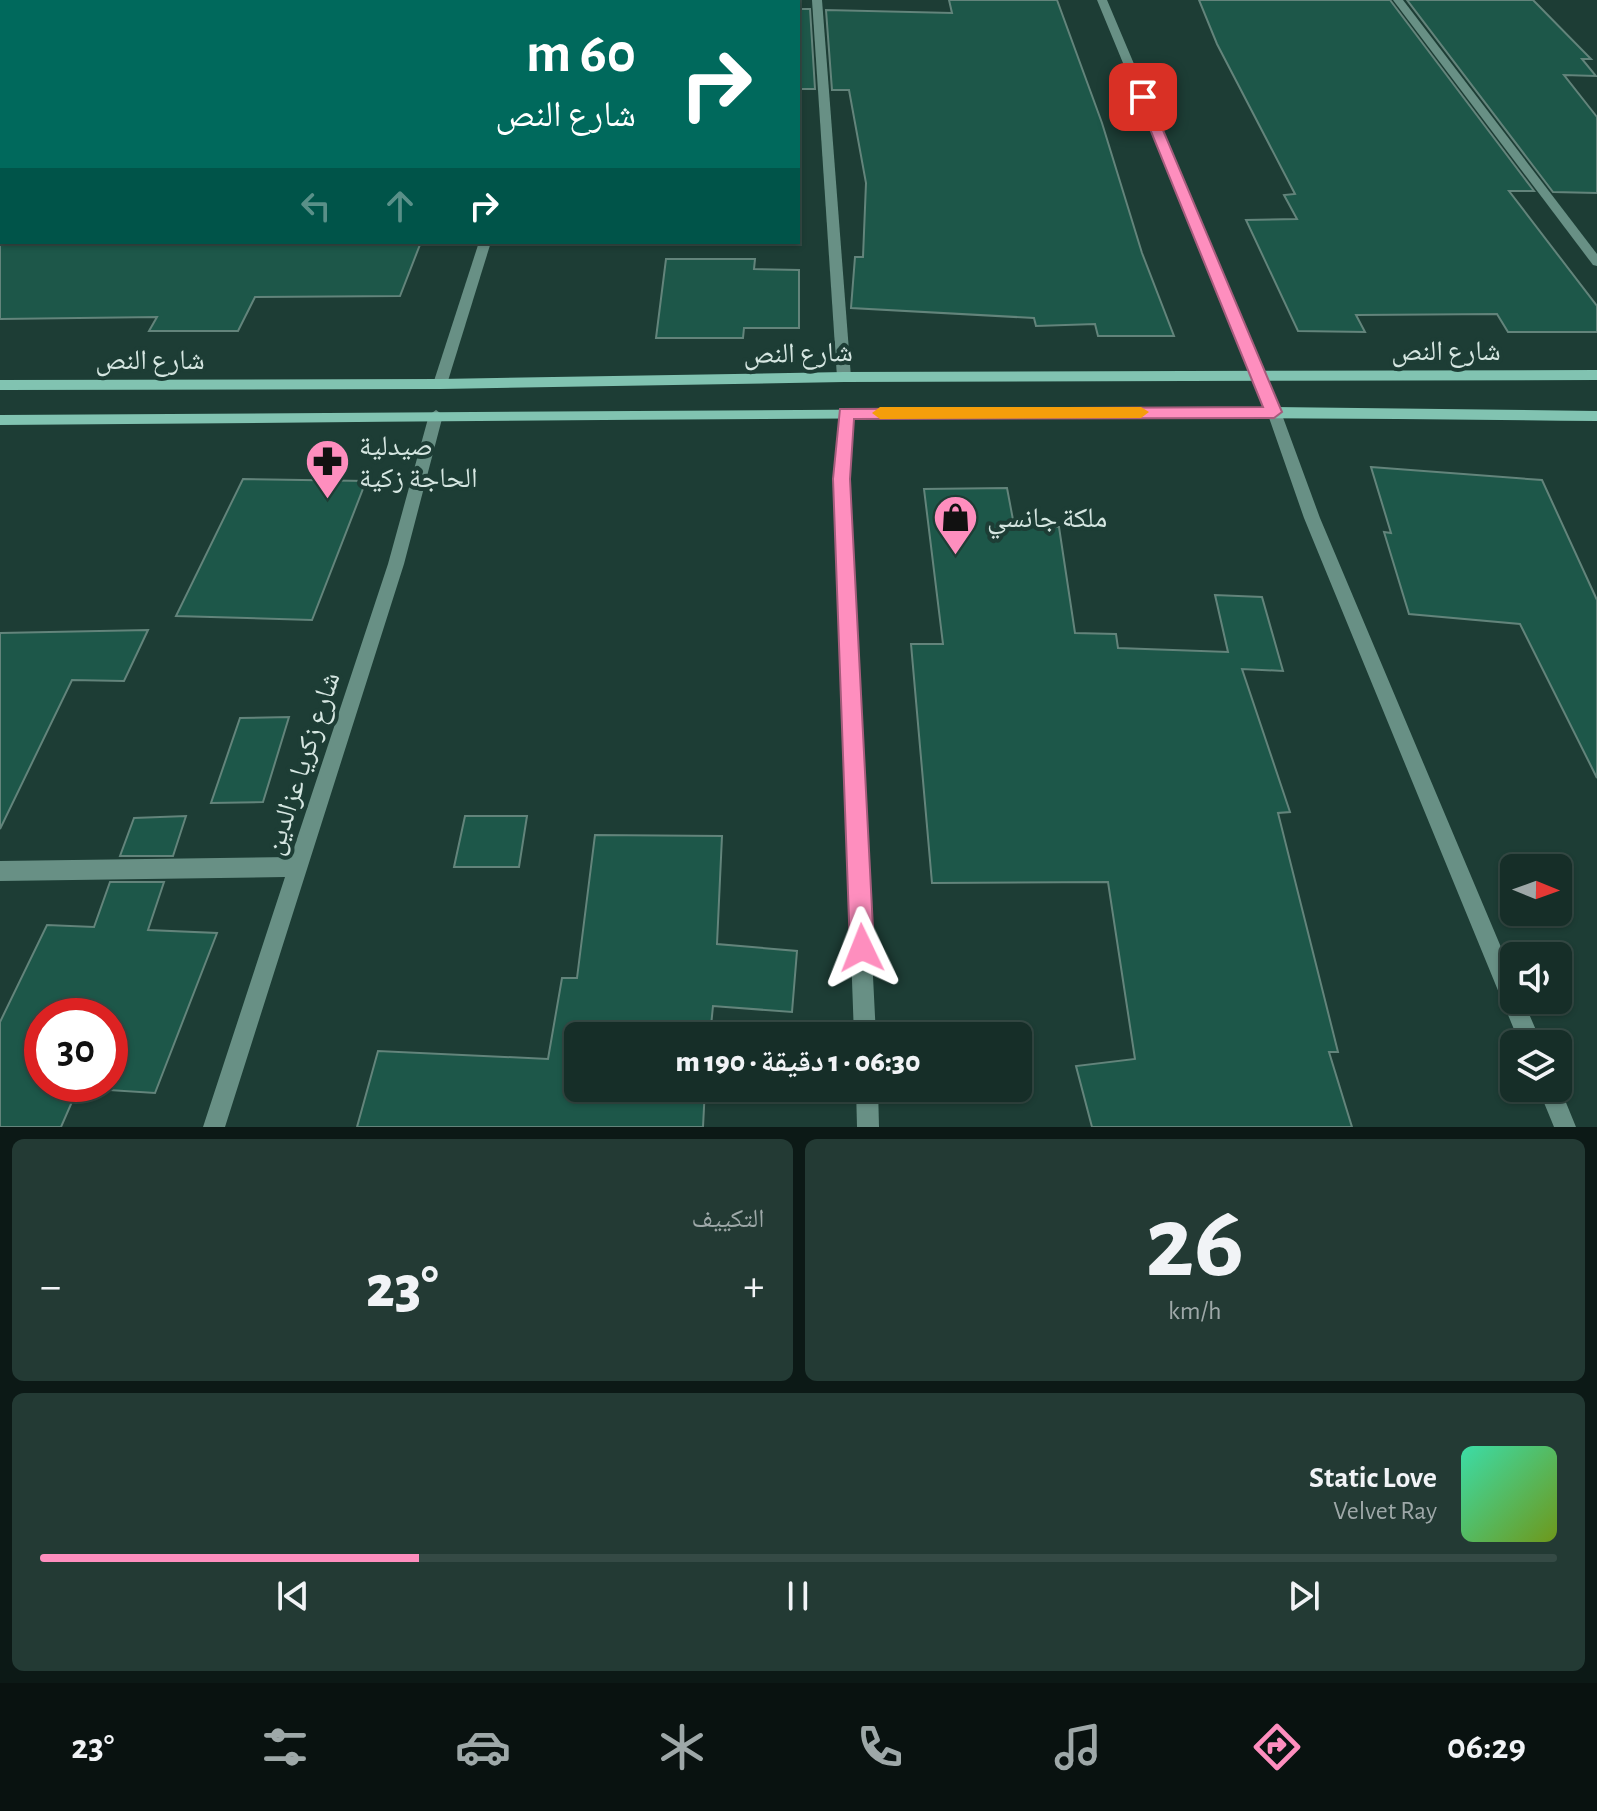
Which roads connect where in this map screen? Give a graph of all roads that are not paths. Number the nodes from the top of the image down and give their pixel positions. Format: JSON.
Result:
{"nodes":[{"id":1,"x":817,"y":0,"type":"edge"},
{"id":2,"x":1102,"y":0,"type":"edge"},
{"id":3,"x":1398,"y":0,"type":"edge"},
{"id":4,"x":484,"y":244,"type":"edge"},
{"id":5,"x":1597,"y":262,"type":"edge"},
{"id":6,"x":1597,"y":375,"type":"edge"},
{"id":7,"x":844,"y":377,"type":"junction"},
{"id":8,"x":1259,"y":377,"type":"junction"},
{"id":9,"x":440,"y":384,"type":"junction"},
{"id":10,"x":0,"y":385,"type":"edge"},
{"id":11,"x":1274,"y":412,"type":"junction"},
{"id":12,"x":846,"y":413,"type":"junction"},
{"id":13,"x":436,"y":415,"type":"junction"},
{"id":14,"x":1597,"y":416,"type":"edge"},
{"id":15,"x":0,"y":420,"type":"edge"},
{"id":16,"x":296,"y":867,"type":"junction"},
{"id":17,"x":0,"y":871,"type":"edge"},
{"id":18,"x":864,"y":1022,"type":"edge"},
{"id":19,"x":1525,"y":1030,"type":"edge"},
{"id":20,"x":867,"y":1102,"type":"edge"},
{"id":21,"x":1555,"y":1102,"type":"edge"},
{"id":22,"x":214,"y":1127,"type":"edge"},
{"id":23,"x":868,"y":1127,"type":"edge"},
{"id":24,"x":1565,"y":1127,"type":"edge"}],
"edges":[{"from":1,"to":7,"type":"street"},
{"from":2,"to":8,"type":"street"},
{"from":3,"to":5,"type":"street"},
{"from":4,"to":9,"type":"street"},
{"from":6,"to":8,"type":"main road","name":"شارع النص"},
{"from":7,"to":8,"type":"main road","name":"شارع النص"},
{"from":7,"to":9,"type":"main road","name":"شارع النص"},
{"from":8,"to":11,"type":"street"},
{"from":9,"to":10,"type":"main road","name":"شارع النص"},
{"from":11,"to":12,"type":"main road","name":"شارع النص"},
{"from":11,"to":14,"type":"main road","name":"شارع النص"},
{"from":11,"to":19,"type":"street"},
{"from":12,"to":13,"type":"main road","name":"شارع النص"},
{"from":12,"to":18,"type":"street"},
{"from":13,"to":15,"type":"main road","name":"شارع النص"},
{"from":13,"to":16,"type":"street","name":"شارع زكريا عزالدين"},
{"from":16,"to":17,"type":"street"},
{"from":16,"to":22,"type":"street","name":"شارع زكريا عزالدين"},
{"from":20,"to":23,"type":"street"},
{"from":21,"to":24,"type":"street"}]}
